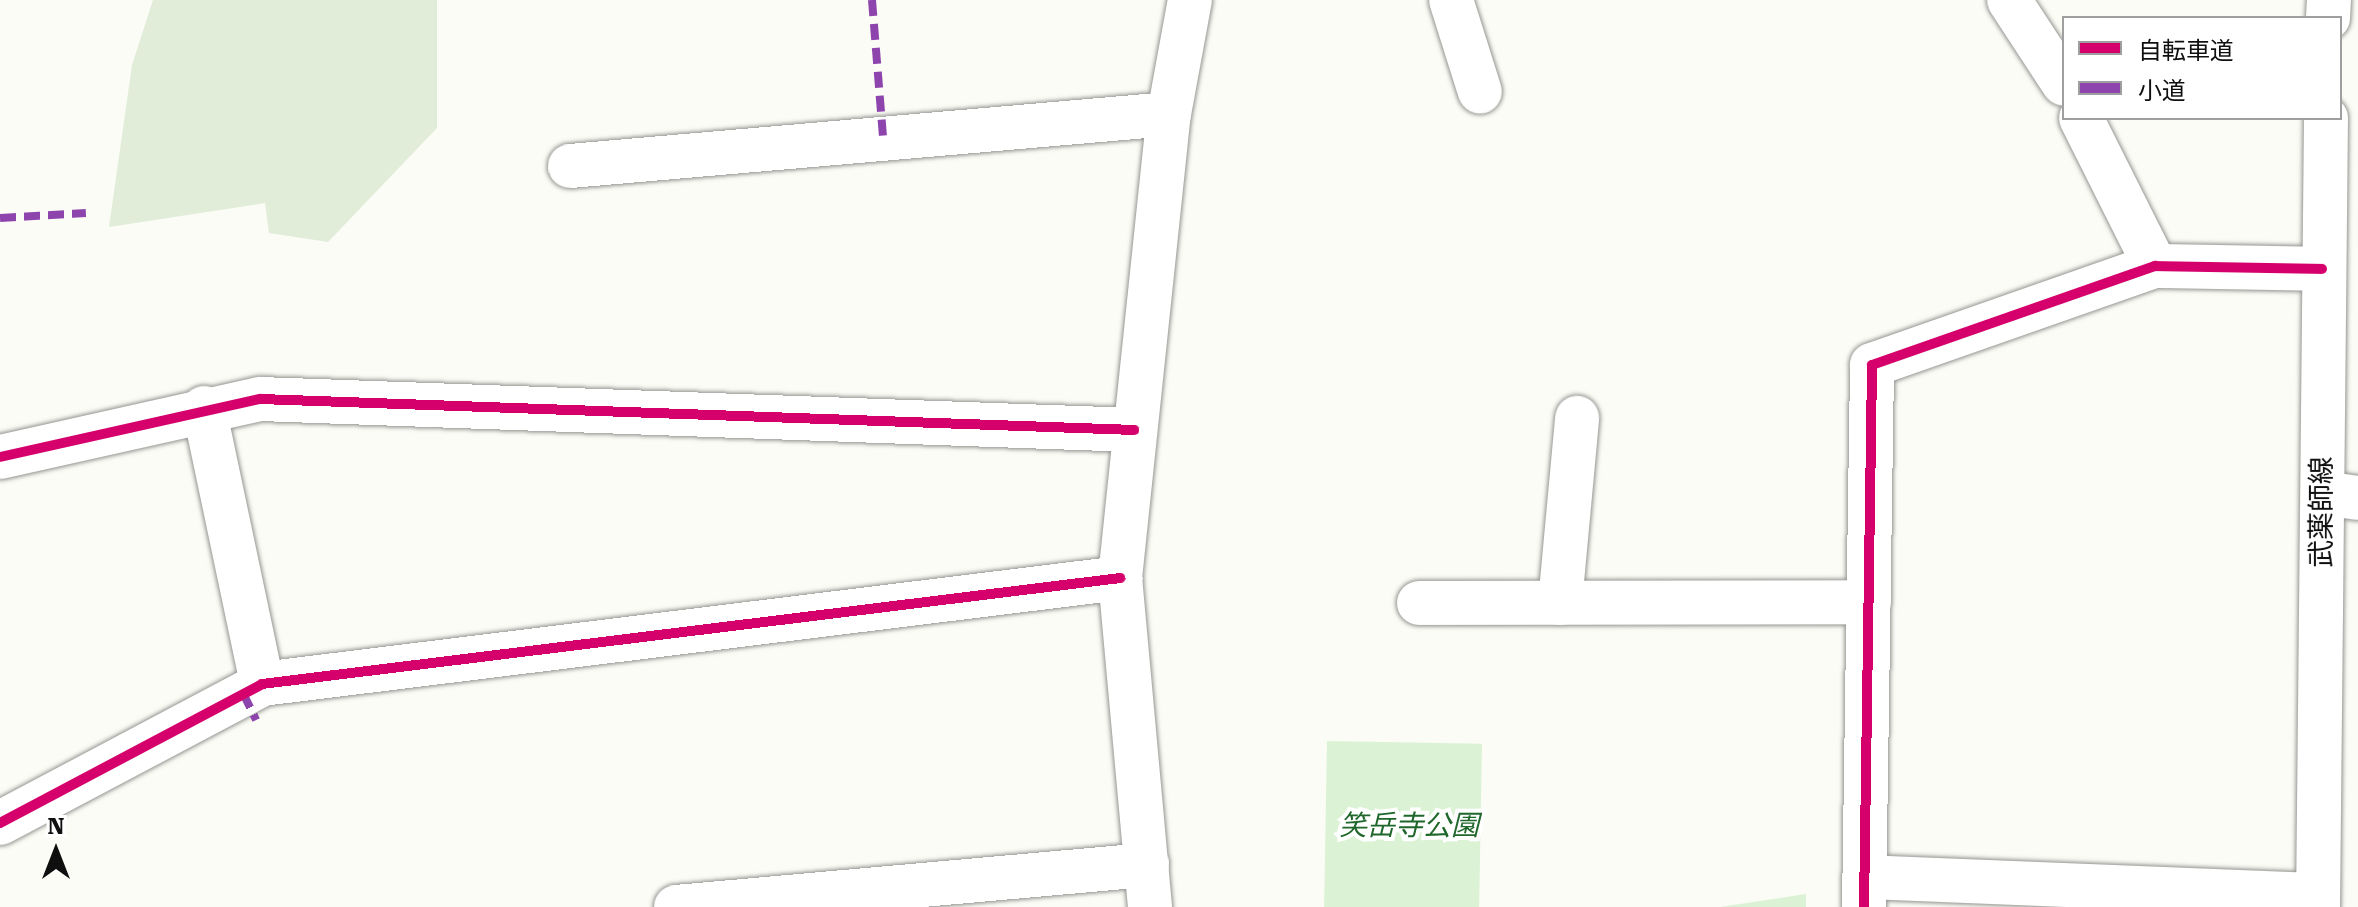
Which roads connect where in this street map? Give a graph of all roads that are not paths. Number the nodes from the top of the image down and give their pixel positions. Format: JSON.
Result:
{"nodes":[{"id":1,"x":1190,"y":0,"type":"edge"},
{"id":2,"x":1451,"y":0,"type":"edge"},
{"id":3,"x":2009,"y":0,"type":"edge"},
{"id":4,"x":2062,"y":81,"type":"edge"},
{"id":5,"x":1480,"y":92,"type":"dead end"},
{"id":6,"x":1169,"y":114,"type":"junction"},
{"id":7,"x":2082,"y":120,"type":"edge"},
{"id":8,"x":2326,"y":120,"type":"edge"},
{"id":9,"x":570,"y":166,"type":"dead end"},
{"id":10,"x":2155,"y":266,"type":"junction"},
{"id":11,"x":2322,"y":269,"type":"junction"},
{"id":12,"x":204,"y":408,"type":"junction"},
{"id":13,"x":1577,"y":418,"type":"dead end"},
{"id":14,"x":1134,"y":430,"type":"junction"},
{"id":15,"x":0,"y":457,"type":"edge"},
{"id":16,"x":2340,"y":496,"type":"edge"},
{"id":17,"x":1120,"y":578,"type":"junction"},
{"id":18,"x":1869,"y":602,"type":"junction"},
{"id":19,"x":1419,"y":603,"type":"dead end"},
{"id":20,"x":1560,"y":603,"type":"junction"},
{"id":21,"x":262,"y":684,"type":"junction"},
{"id":22,"x":0,"y":823,"type":"edge"},
{"id":23,"x":1148,"y":886,"type":"edge"},
{"id":24,"x":1864,"y":892,"type":"edge"},
{"id":25,"x":2318,"y":901,"type":"edge"},
{"id":26,"x":676,"y":907,"type":"edge"}],
"edges":[{"from":1,"to":6,"type":"street"},
{"from":2,"to":5,"type":"street"},
{"from":3,"to":4,"type":"street"},
{"from":6,"to":9,"type":"street"},
{"from":6,"to":14,"type":"street"},
{"from":7,"to":10,"type":"street"},
{"from":8,"to":11,"type":"street","name":"武薬師線"},
{"from":10,"to":11,"type":"street"},
{"from":10,"to":18,"type":"street"},
{"from":11,"to":16,"type":"street","name":"武薬師線"},
{"from":12,"to":14,"type":"street"},
{"from":12,"to":15,"type":"street"},
{"from":12,"to":21,"type":"street"},
{"from":13,"to":20,"type":"street"},
{"from":14,"to":17,"type":"street"},
{"from":16,"to":25,"type":"street","name":"武薬師線"},
{"from":17,"to":21,"type":"street"},
{"from":17,"to":23,"type":"street"},
{"from":18,"to":20,"type":"street"},
{"from":18,"to":24,"type":"street"},
{"from":19,"to":20,"type":"street"},
{"from":21,"to":22,"type":"street"},
{"from":23,"to":26,"type":"street"},
{"from":24,"to":25,"type":"street"}]}
